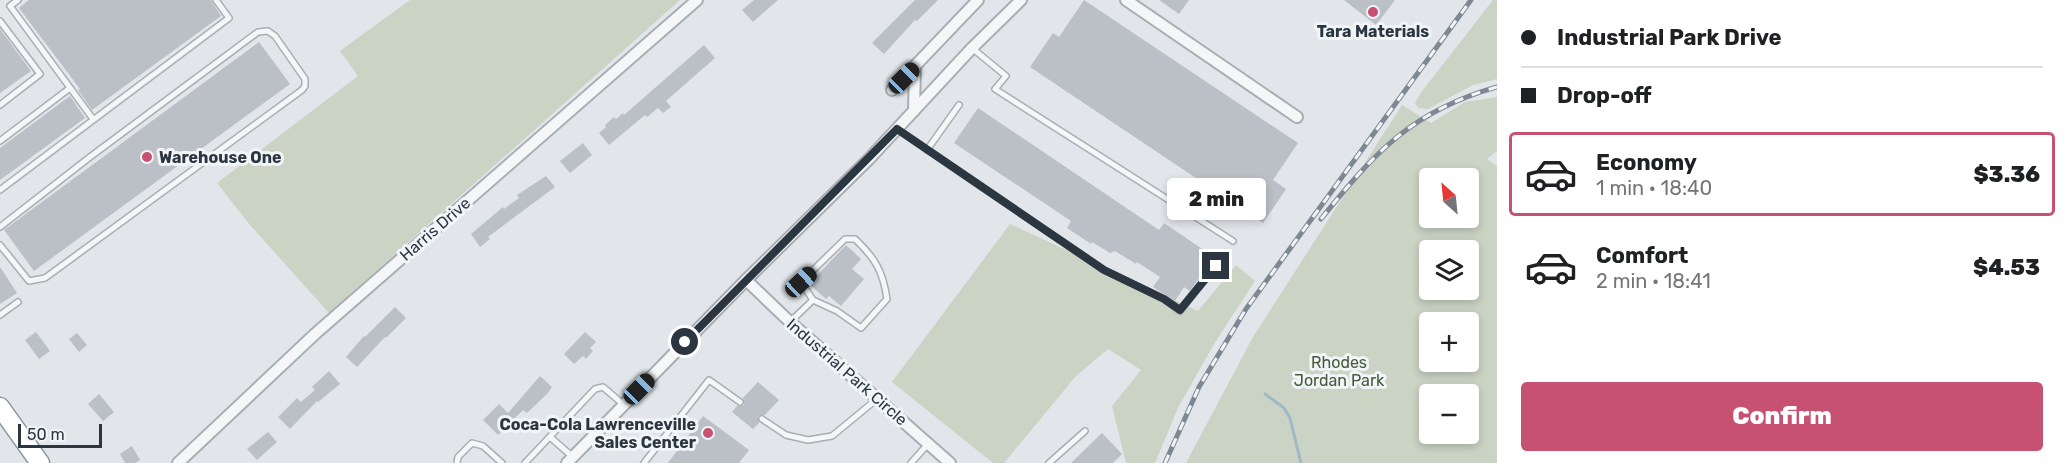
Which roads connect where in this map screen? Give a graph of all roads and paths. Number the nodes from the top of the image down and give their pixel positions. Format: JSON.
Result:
{"nodes":[{"id":1,"x":18,"y":0,"type":"edge"},
{"id":2,"x":216,"y":0,"type":"edge"},
{"id":3,"x":697,"y":0,"type":"edge"},
{"id":4,"x":978,"y":0,"type":"edge"},
{"id":5,"x":1021,"y":0,"type":"edge"},
{"id":6,"x":1126,"y":0,"type":"edge"},
{"id":7,"x":0,"y":21,"type":"edge"},
{"id":8,"x":972,"y":48,"type":"junction"},
{"id":9,"x":915,"y":66,"type":"junction"},
{"id":10,"x":70,"y":88,"type":"junction"},
{"id":11,"x":892,"y":90,"type":"dead end"},
{"id":12,"x":0,"y":105,"type":"edge"},
{"id":13,"x":959,"y":105,"type":"dead end"},
{"id":14,"x":914,"y":111,"type":"junction"},
{"id":15,"x":1297,"y":117,"type":"dead end"},
{"id":16,"x":93,"y":119,"type":"junction"},
{"id":17,"x":897,"y":129,"type":"junction"},
{"id":18,"x":0,"y":141,"type":"edge"},
{"id":19,"x":927,"y":150,"type":"junction"},
{"id":20,"x":0,"y":190,"type":"edge"},
{"id":21,"x":0,"y":227,"type":"edge"},
{"id":22,"x":1233,"y":241,"type":"dead end"},
{"id":23,"x":0,"y":245,"type":"edge"},
{"id":24,"x":1216,"y":266,"type":"dead end"},
{"id":25,"x":746,"y":280,"type":"junction"},
{"id":26,"x":813,"y":300,"type":"junction"},
{"id":27,"x":18,"y":302,"type":"dead end"},
{"id":28,"x":0,"y":315,"type":"edge"},
{"id":29,"x":790,"y":322,"type":"junction"},
{"id":30,"x":879,"y":398,"type":"junction"},
{"id":31,"x":740,"y":402,"type":"dead end"},
{"id":32,"x":624,"y":405,"type":"junction"},
{"id":33,"x":0,"y":407,"type":"edge"},
{"id":34,"x":762,"y":419,"type":"dead end"},
{"id":35,"x":1085,"y":431,"type":"dead end"},
{"id":36,"x":550,"y":437,"type":"junction"},
{"id":37,"x":928,"y":444,"type":"junction"},
{"id":38,"x":570,"y":460,"type":"edge"},
{"id":39,"x":40,"y":463,"type":"edge"},
{"id":40,"x":178,"y":463,"type":"edge"},
{"id":41,"x":457,"y":463,"type":"edge"},
{"id":42,"x":502,"y":463,"type":"edge"},
{"id":43,"x":525,"y":463,"type":"edge"},
{"id":44,"x":644,"y":463,"type":"edge"},
{"id":45,"x":911,"y":463,"type":"edge"},
{"id":46,"x":950,"y":463,"type":"edge"},
{"id":47,"x":1049,"y":463,"type":"edge"}],
"edges":[{"from":1,"to":10,"type":"lane"},
{"from":2,"to":16,"type":"lane"},
{"from":3,"to":40,"type":"street","name":"Harris Drive"},
{"from":4,"to":9,"type":"street"},
{"from":5,"to":8,"type":"street"},
{"from":6,"to":15,"type":"street"},
{"from":7,"to":12,"type":"lane"},
{"from":8,"to":14,"type":"street"},
{"from":8,"to":22,"type":"lane"},
{"from":9,"to":11,"type":"street"},
{"from":9,"to":14,"type":"street"},
{"from":10,"to":16,"type":"lane"},
{"from":10,"to":18,"type":"lane"},
{"from":13,"to":19,"type":"lane"},
{"from":14,"to":17,"type":"street"},
{"from":16,"to":20,"type":"lane"},
{"from":17,"to":19,"type":"lane"},
{"from":17,"to":25,"type":"street"},
{"from":19,"to":24,"type":"lane"},
{"from":21,"to":23,"type":"lane"},
{"from":25,"to":29,"type":"street","name":"Industrial Park Circle"},
{"from":25,"to":32,"type":"street"},
{"from":26,"to":26,"type":"lane"},
{"from":26,"to":29,"type":"lane"},
{"from":27,"to":28,"type":"lane"},
{"from":29,"to":30,"type":"street","name":"Industrial Park Circle"},
{"from":30,"to":34,"type":"lane"},
{"from":30,"to":37,"type":"street","name":"Industrial Park Circle"},
{"from":31,"to":44,"type":"lane"},
{"from":32,"to":36,"type":"lane"},
{"from":32,"to":38,"type":"street"},
{"from":33,"to":39,"type":"highway"},
{"from":35,"to":47,"type":"lane"},
{"from":36,"to":38,"type":"lane"},
{"from":36,"to":43,"type":"lane"},
{"from":37,"to":45,"type":"lane"},
{"from":37,"to":46,"type":"street","name":"Industrial Park Circle"},
{"from":41,"to":42,"type":"lane"}]}
